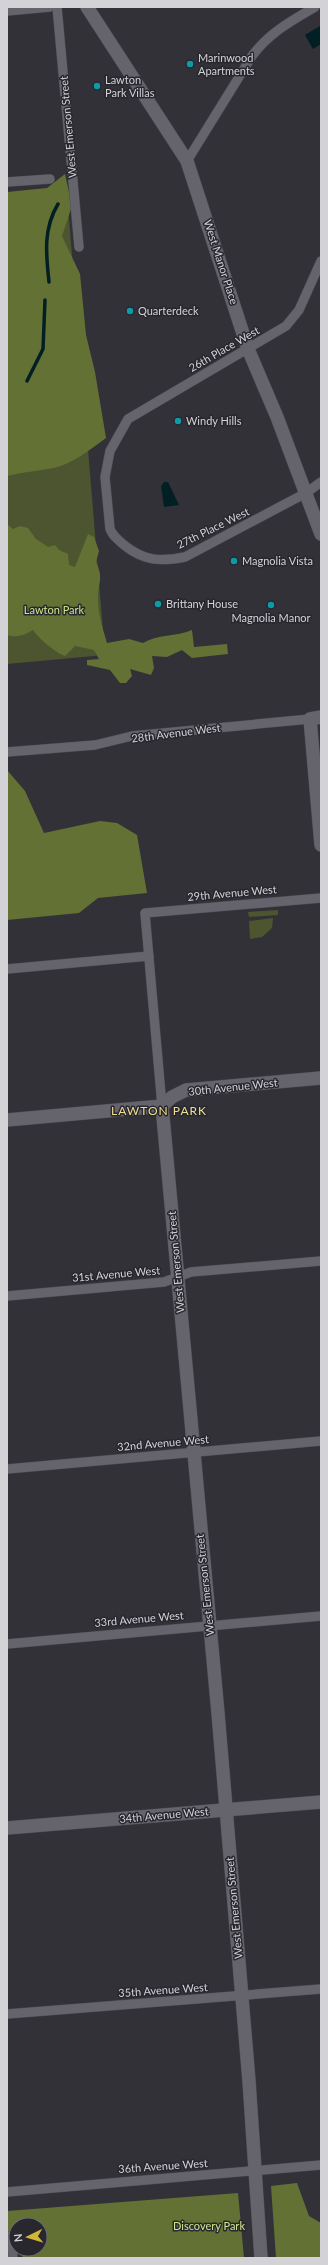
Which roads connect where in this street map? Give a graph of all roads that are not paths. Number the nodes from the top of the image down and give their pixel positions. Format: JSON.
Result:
{"nodes":[{"id":1,"x":50,"y":7,"type":"edge"},
{"id":2,"x":57,"y":7,"type":"edge"},
{"id":3,"x":87,"y":7,"type":"edge"},
{"id":4,"x":315,"y":7,"type":"edge"},
{"id":5,"x":7,"y":11,"type":"edge"},
{"id":6,"x":187,"y":160,"type":"junction"},
{"id":7,"x":50,"y":179,"type":"dead end"},
{"id":8,"x":7,"y":182,"type":"edge"},
{"id":9,"x":79,"y":247,"type":"dead end"},
{"id":10,"x":321,"y":261,"type":"edge"},
{"id":11,"x":248,"y":350,"type":"junction"},
{"id":12,"x":321,"y":482,"type":"edge"},
{"id":13,"x":306,"y":493,"type":"junction"},
{"id":14,"x":321,"y":534,"type":"edge"},
{"id":15,"x":113,"y":536,"type":"joint"},
{"id":16,"x":315,"y":718,"type":"edge"},
{"id":17,"x":7,"y":752,"type":"edge"},
{"id":18,"x":321,"y":845,"type":"edge"},
{"id":19,"x":321,"y":898,"type":"edge"},
{"id":20,"x":145,"y":912,"type":"joint"},
{"id":21,"x":149,"y":956,"type":"junction"},
{"id":22,"x":7,"y":968,"type":"edge"},
{"id":23,"x":321,"y":1078,"type":"edge"},
{"id":24,"x":162,"y":1106,"type":"junction"},
{"id":25,"x":7,"y":1120,"type":"edge"},
{"id":26,"x":321,"y":1261,"type":"edge"},
{"id":27,"x":177,"y":1277,"type":"junction"},
{"id":28,"x":7,"y":1296,"type":"edge"},
{"id":29,"x":321,"y":1441,"type":"edge"},
{"id":30,"x":193,"y":1452,"type":"junction"},
{"id":31,"x":7,"y":1469,"type":"edge"},
{"id":32,"x":321,"y":1616,"type":"edge"},
{"id":33,"x":209,"y":1625,"type":"junction"},
{"id":34,"x":7,"y":1644,"type":"edge"},
{"id":35,"x":321,"y":1802,"type":"edge"},
{"id":36,"x":225,"y":1810,"type":"junction"},
{"id":37,"x":7,"y":1828,"type":"edge"},
{"id":38,"x":321,"y":1989,"type":"edge"},
{"id":39,"x":241,"y":1996,"type":"junction"},
{"id":40,"x":7,"y":2014,"type":"edge"},
{"id":41,"x":321,"y":2166,"type":"edge"},
{"id":42,"x":255,"y":2172,"type":"junction"},
{"id":43,"x":7,"y":2192,"type":"edge"},
{"id":44,"x":7,"y":2236,"type":"edge"},
{"id":45,"x":13,"y":2258,"type":"edge"},
{"id":46,"x":261,"y":2258,"type":"edge"}],
"edges":[{"from":1,"to":5,"type":"street"},
{"from":2,"to":9,"type":"street","name":"West Emerson Street"},
{"from":3,"to":6,"type":"street","name":"West Manor Place"},
{"from":4,"to":6,"type":"street"},
{"from":6,"to":11,"type":"street","name":"West Manor Place"},
{"from":7,"to":8,"type":"street"},
{"from":10,"to":11,"type":"street","name":"26th Place West"},
{"from":11,"to":13,"type":"street","name":"West Manor Place"},
{"from":11,"to":15,"type":"street","name":"26th Place West"},
{"from":12,"to":13,"type":"street","name":"27th Place West"},
{"from":13,"to":14,"type":"street","name":"West Manor Place"},
{"from":13,"to":15,"type":"street","name":"27th Place West"},
{"from":16,"to":17,"type":"street","name":"28th Avenue West"},
{"from":16,"to":18,"type":"street"},
{"from":19,"to":20,"type":"street","name":"29th Avenue West"},
{"from":20,"to":21,"type":"street","name":"West Emerson Street"},
{"from":21,"to":22,"type":"street"},
{"from":21,"to":24,"type":"street","name":"West Emerson Street"},
{"from":23,"to":24,"type":"street","name":"30th Avenue West"},
{"from":24,"to":25,"type":"street"},
{"from":24,"to":27,"type":"street","name":"West Emerson Street"},
{"from":26,"to":27,"type":"street","name":"31st Avenue West"},
{"from":27,"to":28,"type":"street","name":"31st Avenue West"},
{"from":27,"to":30,"type":"street","name":"West Emerson Street"},
{"from":29,"to":30,"type":"street","name":"32nd Avenue West"},
{"from":30,"to":31,"type":"street","name":"32nd Avenue West"},
{"from":30,"to":33,"type":"street","name":"West Emerson Street"},
{"from":32,"to":33,"type":"street","name":"33rd Avenue West"},
{"from":33,"to":34,"type":"street","name":"33rd Avenue West"},
{"from":33,"to":36,"type":"street","name":"West Emerson Street"},
{"from":35,"to":36,"type":"street","name":"34th Avenue West"},
{"from":36,"to":37,"type":"street","name":"34th Avenue West"},
{"from":36,"to":39,"type":"street","name":"West Emerson Street"},
{"from":38,"to":39,"type":"street","name":"35th Avenue West"},
{"from":39,"to":40,"type":"street","name":"35th Avenue West"},
{"from":39,"to":42,"type":"street","name":"West Emerson Street"},
{"from":41,"to":42,"type":"street","name":"36th Avenue West"},
{"from":42,"to":43,"type":"street","name":"36th Avenue West"},
{"from":42,"to":46,"type":"street","name":"West Emerson Street"},
{"from":44,"to":45,"type":"street"}]}
